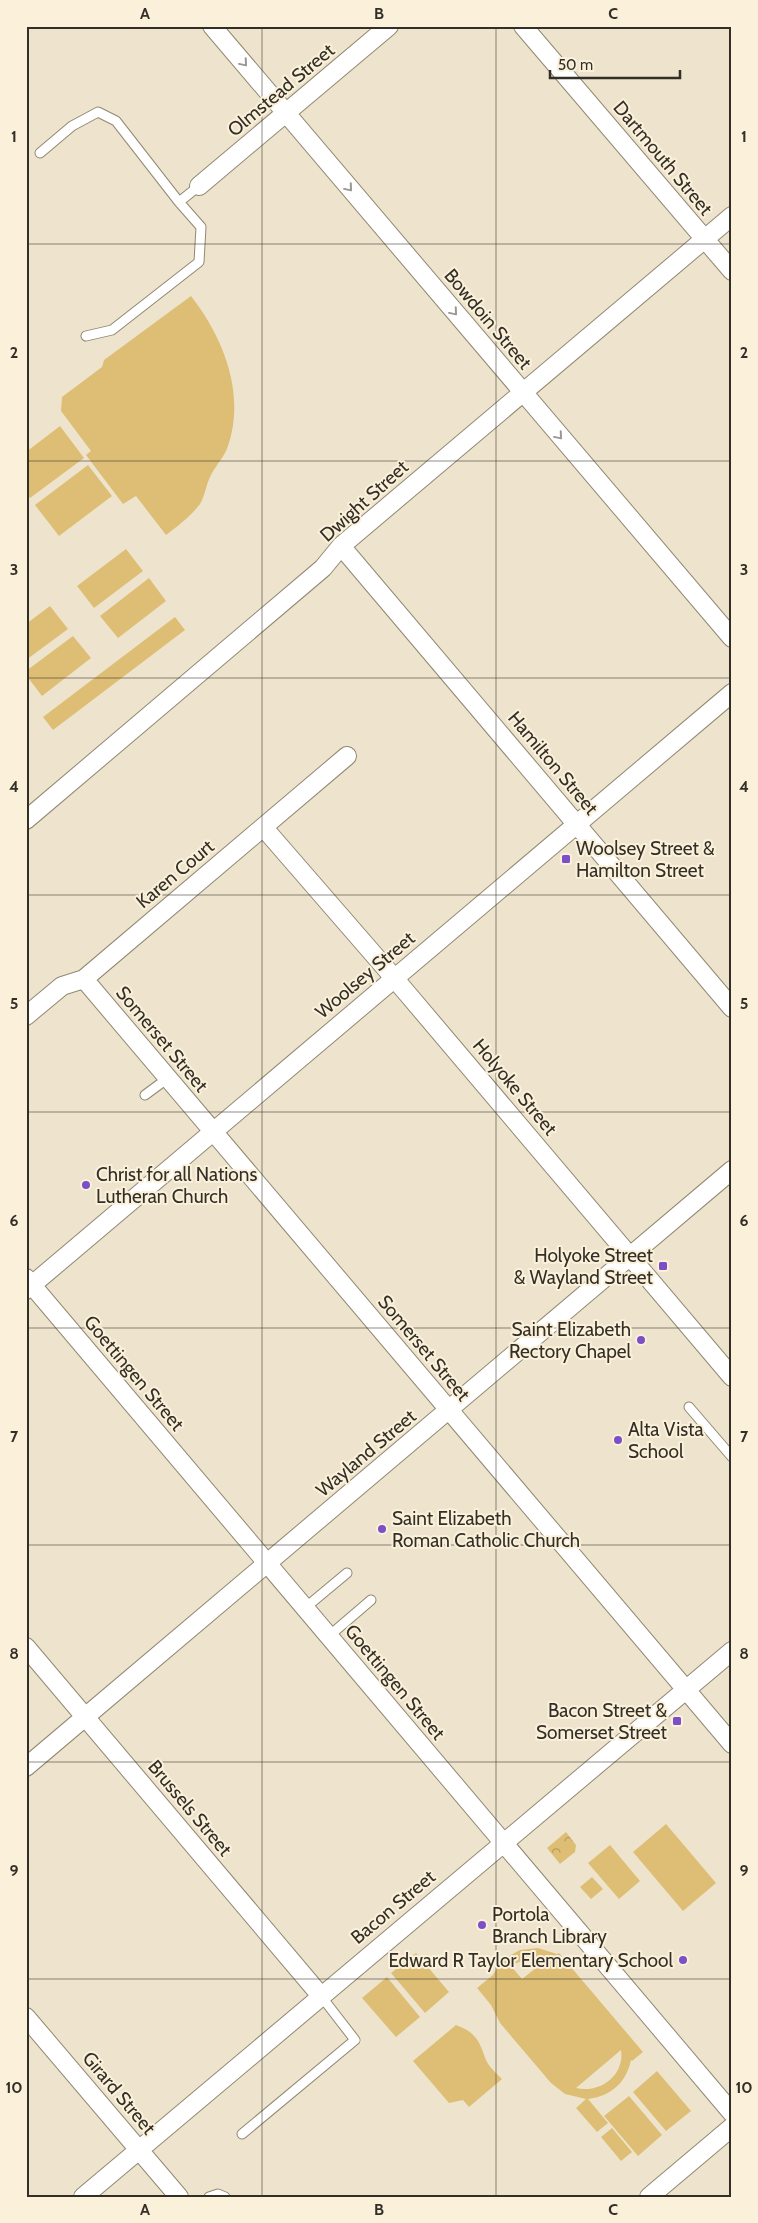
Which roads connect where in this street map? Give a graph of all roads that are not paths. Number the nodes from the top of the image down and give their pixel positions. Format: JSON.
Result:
{"nodes":[{"id":1,"x":212,"y":26,"type":"edge"},
{"id":2,"x":389,"y":26,"type":"edge"},
{"id":3,"x":523,"y":26,"type":"edge"},
{"id":4,"x":286,"y":114,"type":"junction"},
{"id":5,"x":40,"y":153,"type":"dead end"},
{"id":6,"x":199,"y":186,"type":"joint"},
{"id":7,"x":179,"y":202,"type":"junction"},
{"id":8,"x":732,"y":216,"type":"edge"},
{"id":9,"x":704,"y":239,"type":"junction"},
{"id":10,"x":732,"y":271,"type":"edge"},
{"id":11,"x":86,"y":336,"type":"dead end"},
{"id":12,"x":521,"y":392,"type":"junction"},
{"id":13,"x":341,"y":546,"type":"junction"},
{"id":14,"x":732,"y":638,"type":"edge"},
{"id":15,"x":732,"y":693,"type":"edge"},
{"id":16,"x":347,"y":756,"type":"dead end"},
{"id":17,"x":26,"y":820,"type":"edge"},
{"id":18,"x":576,"y":824,"type":"junction"},
{"id":19,"x":264,"y":828,"type":"junction"},
{"id":20,"x":84,"y":979,"type":"junction"},
{"id":21,"x":395,"y":979,"type":"junction"},
{"id":22,"x":732,"y":1008,"type":"edge"},
{"id":23,"x":26,"y":1016,"type":"edge"},
{"id":24,"x":168,"y":1078,"type":"junction"},
{"id":25,"x":144,"y":1095,"type":"dead end"},
{"id":26,"x":213,"y":1131,"type":"junction"},
{"id":27,"x":732,"y":1170,"type":"edge"},
{"id":28,"x":630,"y":1256,"type":"junction"},
{"id":29,"x":28,"y":1285,"type":"edge"},
{"id":30,"x":732,"y":1377,"type":"edge"},
{"id":31,"x":689,"y":1407,"type":"dead end"},
{"id":32,"x":449,"y":1410,"type":"junction"},
{"id":33,"x":732,"y":1457,"type":"edge"},
{"id":34,"x":268,"y":1564,"type":"junction"},
{"id":35,"x":347,"y":1573,"type":"dead end"},
{"id":36,"x":371,"y":1600,"type":"dead end"},
{"id":37,"x":305,"y":1608,"type":"junction"},
{"id":38,"x":329,"y":1636,"type":"junction"},
{"id":39,"x":26,"y":1648,"type":"edge"},
{"id":40,"x":732,"y":1650,"type":"edge"},
{"id":41,"x":686,"y":1690,"type":"junction"},
{"id":42,"x":85,"y":1717,"type":"junction"},
{"id":43,"x":732,"y":1744,"type":"edge"},
{"id":44,"x":26,"y":1767,"type":"edge"},
{"id":45,"x":503,"y":1842,"type":"junction"},
{"id":46,"x":321,"y":1996,"type":"junction"},
{"id":47,"x":26,"y":2017,"type":"edge"},
{"id":48,"x":732,"y":2112,"type":"edge"},
{"id":49,"x":732,"y":2127,"type":"edge"},
{"id":50,"x":242,"y":2134,"type":"dead end"},
{"id":51,"x":139,"y":2150,"type":"junction"},
{"id":52,"x":83,"y":2197,"type":"edge"},
{"id":53,"x":178,"y":2197,"type":"edge"},
{"id":54,"x":209,"y":2197,"type":"edge"},
{"id":55,"x":225,"y":2197,"type":"edge"},
{"id":56,"x":649,"y":2197,"type":"edge"}],
"edges":[{"from":1,"to":4,"type":"street","name":"Bowdoin Street","one_way":true},
{"from":2,"to":4,"type":"street","name":"Olmstead Street"},
{"from":3,"to":9,"type":"street","name":"Dartmouth Street"},
{"from":4,"to":6,"type":"street","name":"Olmstead Street"},
{"from":4,"to":12,"type":"street","name":"Bowdoin Street","one_way":true},
{"from":5,"to":7,"type":"lane"},
{"from":6,"to":7,"type":"lane"},
{"from":7,"to":11,"type":"lane"},
{"from":8,"to":9,"type":"street","name":"Dwight Street"},
{"from":9,"to":10,"type":"street","name":"Dartmouth Street"},
{"from":9,"to":12,"type":"street","name":"Dwight Street"},
{"from":12,"to":13,"type":"street","name":"Dwight Street"},
{"from":12,"to":14,"type":"street","name":"Bowdoin Street","one_way":true},
{"from":13,"to":17,"type":"street","name":"Dwight Street"},
{"from":13,"to":18,"type":"street","name":"Hamilton Street"},
{"from":15,"to":18,"type":"street","name":"Woolsey Street"},
{"from":16,"to":19,"type":"street","name":"Karen Court"},
{"from":18,"to":21,"type":"street","name":"Woolsey Street"},
{"from":18,"to":22,"type":"street","name":"Hamilton Street"},
{"from":19,"to":20,"type":"street","name":"Karen Court"},
{"from":19,"to":21,"type":"street","name":"Holyoke Street"},
{"from":20,"to":23,"type":"street","name":"Karen Court"},
{"from":20,"to":24,"type":"street","name":"Somerset Street"},
{"from":21,"to":26,"type":"street","name":"Woolsey Street"},
{"from":21,"to":28,"type":"street","name":"Holyoke Street"},
{"from":24,"to":25,"type":"lane"},
{"from":24,"to":26,"type":"street","name":"Somerset Street"},
{"from":26,"to":29,"type":"street","name":"Woolsey Street"},
{"from":26,"to":32,"type":"street","name":"Somerset Street"},
{"from":27,"to":28,"type":"street","name":"Wayland Street"},
{"from":28,"to":30,"type":"street","name":"Holyoke Street"},
{"from":28,"to":32,"type":"street","name":"Wayland Street"},
{"from":29,"to":34,"type":"street","name":"Goettingen Street"},
{"from":31,"to":33,"type":"lane"},
{"from":32,"to":34,"type":"street","name":"Wayland Street"},
{"from":32,"to":41,"type":"street","name":"Somerset Street"},
{"from":34,"to":37,"type":"street","name":"Goettingen Street"},
{"from":34,"to":42,"type":"street","name":"Wayland Street"},
{"from":35,"to":37,"type":"lane"},
{"from":36,"to":38,"type":"lane"},
{"from":37,"to":38,"type":"street","name":"Goettingen Street"},
{"from":38,"to":45,"type":"street","name":"Goettingen Street"},
{"from":39,"to":42,"type":"street","name":"Brussels Street"},
{"from":40,"to":41,"type":"street","name":"Bacon Street"},
{"from":41,"to":43,"type":"street","name":"Somerset Street"},
{"from":41,"to":45,"type":"street","name":"Bacon Street"},
{"from":42,"to":44,"type":"street","name":"Wayland Street"},
{"from":42,"to":46,"type":"street","name":"Brussels Street"},
{"from":45,"to":46,"type":"street","name":"Bacon Street"},
{"from":45,"to":48,"type":"street","name":"Goettingen Street"},
{"from":46,"to":50,"type":"lane"},
{"from":46,"to":51,"type":"street","name":"Bacon Street"},
{"from":47,"to":51,"type":"street","name":"Girard Street"},
{"from":49,"to":56,"type":"street"},
{"from":51,"to":52,"type":"street","name":"Bacon Street"},
{"from":51,"to":53,"type":"street","name":"Girard Street"},
{"from":54,"to":55,"type":"lane"}]}
